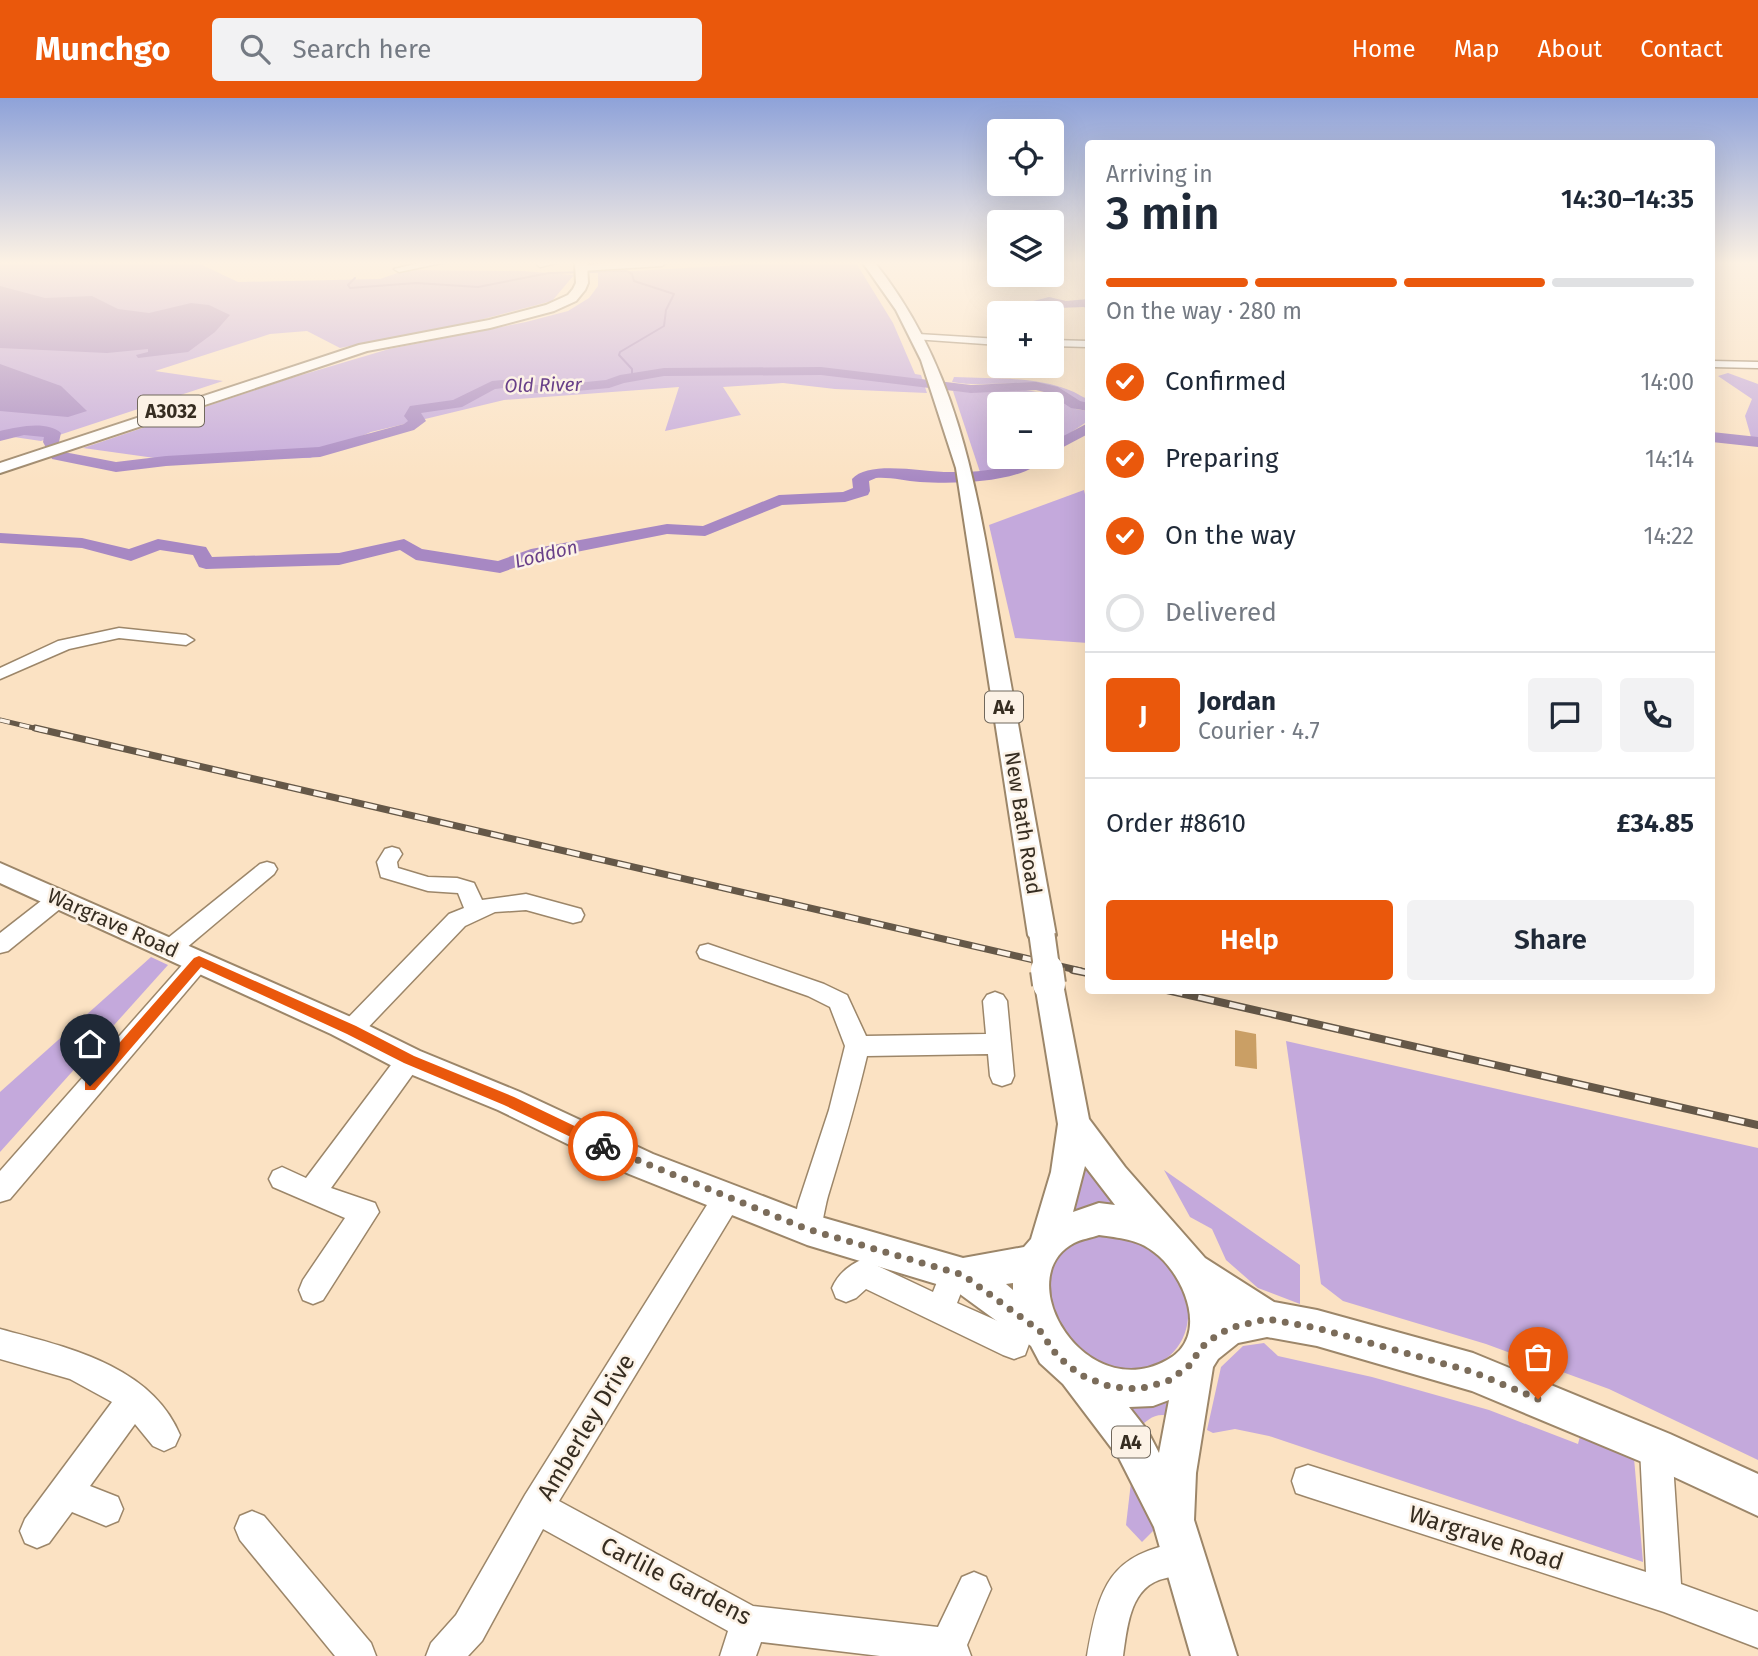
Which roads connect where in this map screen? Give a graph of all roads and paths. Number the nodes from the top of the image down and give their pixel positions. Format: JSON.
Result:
{"nodes":[{"id":1,"x":428,"y":336,"type":"edge"},
{"id":2,"x":918,"y":337,"type":"joint"},
{"id":3,"x":987,"y":341,"type":"edge"},
{"id":4,"x":1064,"y":343,"type":"edge"},
{"id":5,"x":1085,"y":344,"type":"edge"},
{"id":6,"x":1715,"y":364,"type":"edge"},
{"id":7,"x":1758,"y":365,"type":"edge"},
{"id":8,"x":45,"y":452,"type":"joint"},
{"id":9,"x":0,"y":468,"type":"edge"},
{"id":10,"x":186,"y":640,"type":"dead end"},
{"id":11,"x":0,"y":674,"type":"edge"},
{"id":12,"x":392,"y":854,"type":"dead end"},
{"id":13,"x":267,"y":869,"type":"dead end"},
{"id":14,"x":0,"y":872,"type":"edge"},
{"id":15,"x":58,"y":899,"type":"junction"},
{"id":16,"x":476,"y":912,"type":"junction"},
{"id":17,"x":573,"y":915,"type":"dead end"},
{"id":18,"x":0,"y":945,"type":"edge"},
{"id":19,"x":171,"y":948,"type":"junction"},
{"id":20,"x":714,"y":960,"type":"dead end"},
{"id":21,"x":199,"y":961,"type":"junction"},
{"id":22,"x":995,"y":1001,"type":"dead end"},
{"id":23,"x":351,"y":1030,"type":"junction"},
{"id":24,"x":999,"y":1044,"type":"junction"},
{"id":25,"x":857,"y":1046,"type":"junction"},
{"id":26,"x":409,"y":1060,"type":"junction"},
{"id":27,"x":1002,"y":1076,"type":"dead end"},
{"id":28,"x":1074,"y":1124,"type":"junction"},
{"id":29,"x":282,"y":1178,"type":"dead end"},
{"id":30,"x":0,"y":1190,"type":"edge"},
{"id":31,"x":311,"y":1194,"type":"junction"},
{"id":32,"x":727,"y":1198,"type":"junction"},
{"id":33,"x":807,"y":1229,"type":"junction"},
{"id":34,"x":1165,"y":1238,"type":"junction"},
{"id":35,"x":1041,"y":1254,"type":"junction"},
{"id":36,"x":1195,"y":1270,"type":"junction"},
{"id":37,"x":959,"y":1274,"type":"junction"},
{"id":38,"x":846,"y":1288,"type":"dead end"},
{"id":39,"x":313,"y":1290,"type":"dead end"},
{"id":40,"x":940,"y":1310,"type":"junction"},
{"id":41,"x":1267,"y":1319,"type":"junction"},
{"id":42,"x":1027,"y":1337,"type":"junction"},
{"id":43,"x":0,"y":1345,"type":"edge"},
{"id":44,"x":1198,"y":1353,"type":"junction"},
{"id":45,"x":1076,"y":1372,"type":"junction"},
{"id":46,"x":135,"y":1398,"type":"junction"},
{"id":47,"x":164,"y":1434,"type":"dead end"},
{"id":48,"x":1656,"y":1448,"type":"junction"},
{"id":49,"x":1308,"y":1481,"type":"dead end"},
{"id":50,"x":64,"y":1492,"type":"junction"},
{"id":51,"x":1758,"y":1495,"type":"edge"},
{"id":52,"x":537,"y":1507,"type":"junction"},
{"id":53,"x":106,"y":1509,"type":"dead end"},
{"id":54,"x":252,"y":1528,"type":"dead end"},
{"id":55,"x":37,"y":1531,"type":"dead end"},
{"id":56,"x":1179,"y":1539,"type":"junction"},
{"id":57,"x":974,"y":1588,"type":"dead end"},
{"id":58,"x":1664,"y":1595,"type":"junction"},
{"id":59,"x":749,"y":1623,"type":"junction"},
{"id":60,"x":1758,"y":1630,"type":"edge"},
{"id":61,"x":951,"y":1651,"type":"edge"},
{"id":62,"x":358,"y":1656,"type":"edge"},
{"id":63,"x":444,"y":1656,"type":"edge"},
{"id":64,"x":738,"y":1656,"type":"edge"},
{"id":65,"x":1105,"y":1656,"type":"edge"},
{"id":66,"x":1214,"y":1656,"type":"edge"}],
"edges":[{"from":1,"to":8,"type":"main road","number":"A3032"},
{"from":2,"to":3,"type":"street"},
{"from":2,"to":28,"type":"main road","name":"New Bath Road","number":"A4","bridge":true},
{"from":4,"to":5,"type":"street"},
{"from":6,"to":7,"type":"street"},
{"from":8,"to":9,"type":"main road","number":"A3032"},
{"from":10,"to":11,"type":"street"},
{"from":12,"to":16,"type":"street"},
{"from":13,"to":19,"type":"street"},
{"from":14,"to":15,"type":"main road","name":"Wargrave Road"},
{"from":15,"to":18,"type":"street"},
{"from":15,"to":19,"type":"main road","name":"Wargrave Road"},
{"from":16,"to":17,"type":"street"},
{"from":16,"to":23,"type":"street"},
{"from":19,"to":21,"type":"main road","name":"Wargrave Road"},
{"from":20,"to":25,"type":"street"},
{"from":21,"to":23,"type":"main road","name":"Wargrave Road"},
{"from":21,"to":30,"type":"street"},
{"from":22,"to":24,"type":"street"},
{"from":23,"to":26,"type":"main road","name":"Wargrave Road"},
{"from":24,"to":25,"type":"street"},
{"from":24,"to":27,"type":"street"},
{"from":25,"to":33,"type":"street"},
{"from":26,"to":31,"type":"street"},
{"from":26,"to":32,"type":"main road","name":"Wargrave Road"},
{"from":28,"to":34,"type":"main road","name":"New Bath Road","number":"A4"},
{"from":28,"to":35,"type":"main road","name":"New Bath Road","number":"A4"},
{"from":29,"to":31,"type":"street"},
{"from":31,"to":39,"type":"street"},
{"from":32,"to":33,"type":"main road","name":"Wargrave Road"},
{"from":32,"to":52,"type":"street","name":"Amberley Drive"},
{"from":33,"to":37,"type":"main road","name":"Wargrave Road"},
{"from":34,"to":35,"type":"main road"},
{"from":34,"to":36,"type":"main road"},
{"from":35,"to":37,"type":"main road","name":"Wargrave Road"},
{"from":35,"to":42,"type":"main road"},
{"from":36,"to":41,"type":"main road"},
{"from":36,"to":44,"type":"main road"},
{"from":37,"to":40,"type":"street"},
{"from":37,"to":42,"type":"main road","name":"Wargrave Road"},
{"from":38,"to":40,"type":"street"},
{"from":40,"to":42,"type":"street"},
{"from":41,"to":44,"type":"main road"},
{"from":41,"to":48,"type":"main road"},
{"from":42,"to":45,"type":"main road"},
{"from":43,"to":46,"type":"street"},
{"from":44,"to":45,"type":"main road"},
{"from":44,"to":56,"type":"main road","number":"A4"},
{"from":45,"to":56,"type":"main road","number":"A4"},
{"from":46,"to":47,"type":"street"},
{"from":46,"to":50,"type":"street"},
{"from":48,"to":51,"type":"main road"},
{"from":48,"to":58,"type":"street"},
{"from":49,"to":58,"type":"street","name":"Wargrave Road"},
{"from":50,"to":53,"type":"street"},
{"from":50,"to":55,"type":"street"},
{"from":52,"to":59,"type":"street","name":"Carlile Gardens"},
{"from":52,"to":63,"type":"street","name":"Amberley Drive"},
{"from":54,"to":62,"type":"street"},
{"from":56,"to":65,"type":"street"},
{"from":56,"to":66,"type":"main road","number":"A4"},
{"from":57,"to":61,"type":"street","name":"Carlile Gardens"},
{"from":58,"to":60,"type":"street","name":"Wargrave Road"},
{"from":59,"to":61,"type":"street","name":"Carlile Gardens"},
{"from":59,"to":64,"type":"street"}]}
